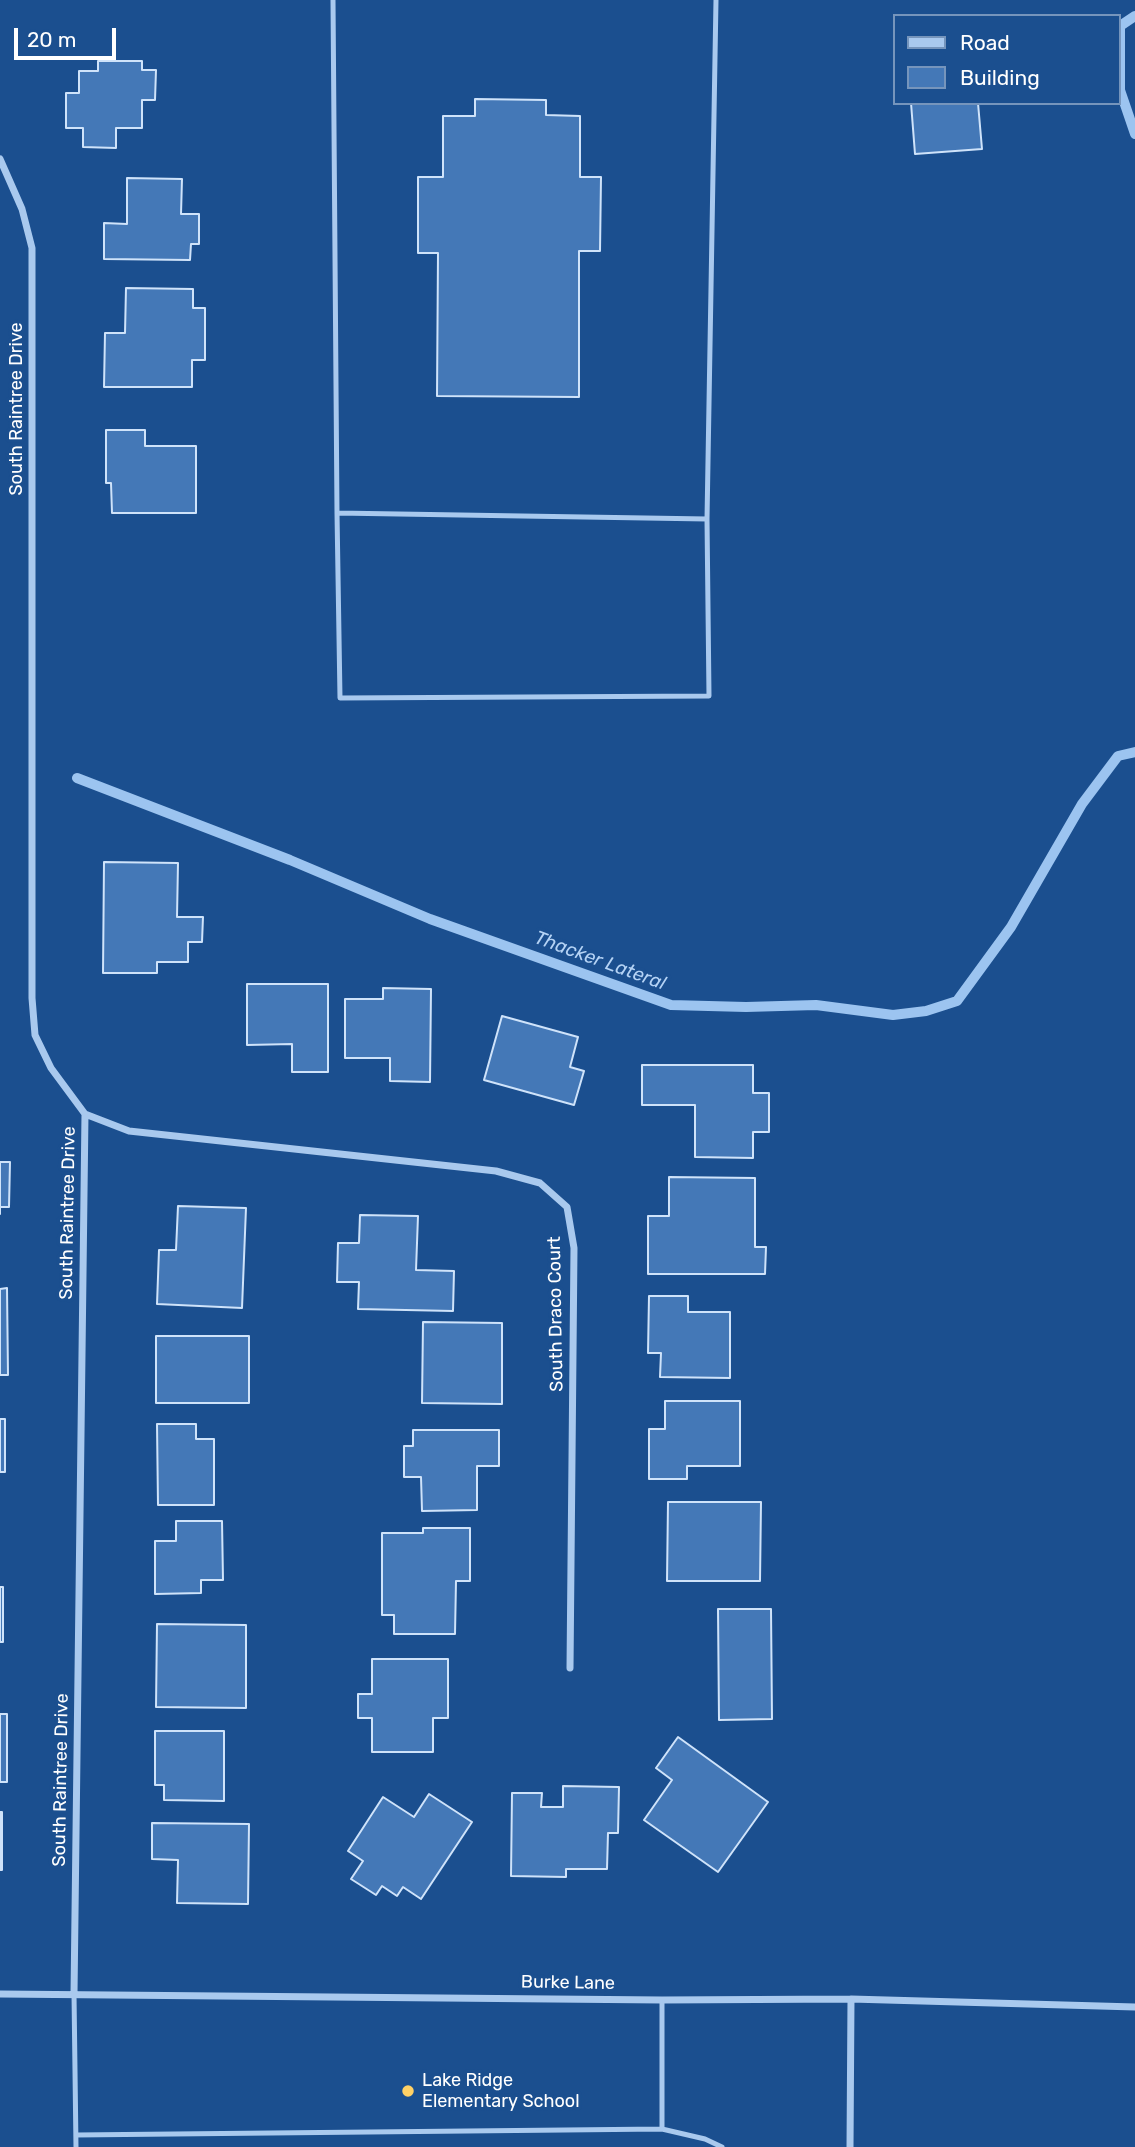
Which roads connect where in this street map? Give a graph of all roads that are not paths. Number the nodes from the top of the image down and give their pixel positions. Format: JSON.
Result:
{"nodes":[{"id":1,"x":333,"y":0,"type":"edge"},
{"id":2,"x":716,"y":0,"type":"edge"},
{"id":3,"x":0,"y":159,"type":"edge"},
{"id":4,"x":337,"y":513,"type":"junction"},
{"id":5,"x":708,"y":519,"type":"junction"},
{"id":6,"x":85,"y":1114,"type":"junction"},
{"id":7,"x":569,"y":1668,"type":"dead end"},
{"id":8,"x":0,"y":1994,"type":"edge"},
{"id":9,"x":74,"y":1994,"type":"junction"},
{"id":10,"x":851,"y":1999,"type":"junction"},
{"id":11,"x":662,"y":2000,"type":"junction"},
{"id":12,"x":1135,"y":2007,"type":"edge"},
{"id":13,"x":662,"y":2129,"type":"junction"},
{"id":14,"x":76,"y":2135,"type":"junction"},
{"id":15,"x":76,"y":2147,"type":"edge"},
{"id":16,"x":722,"y":2147,"type":"edge"},
{"id":17,"x":850,"y":2147,"type":"edge"}],
"edges":[{"from":1,"to":4,"type":"lane"},
{"from":2,"to":5,"type":"lane"},
{"from":3,"to":6,"type":"street","name":"South Raintree Drive"},
{"from":4,"to":5,"type":"lane"},
{"from":4,"to":5,"type":"lane"},
{"from":6,"to":7,"type":"street","name":"South Draco Court"},
{"from":6,"to":9,"type":"street","name":"South Raintree Drive"},
{"from":8,"to":9,"type":"street","name":"Burke Lane"},
{"from":9,"to":11,"type":"street","name":"Burke Lane"},
{"from":9,"to":14,"type":"lane"},
{"from":10,"to":11,"type":"street","name":"Burke Lane"},
{"from":10,"to":12,"type":"street","name":"Burke Lane"},
{"from":10,"to":17,"type":"street"},
{"from":11,"to":13,"type":"lane"},
{"from":13,"to":14,"type":"lane"},
{"from":13,"to":16,"type":"lane"},
{"from":14,"to":15,"type":"lane"}]}
